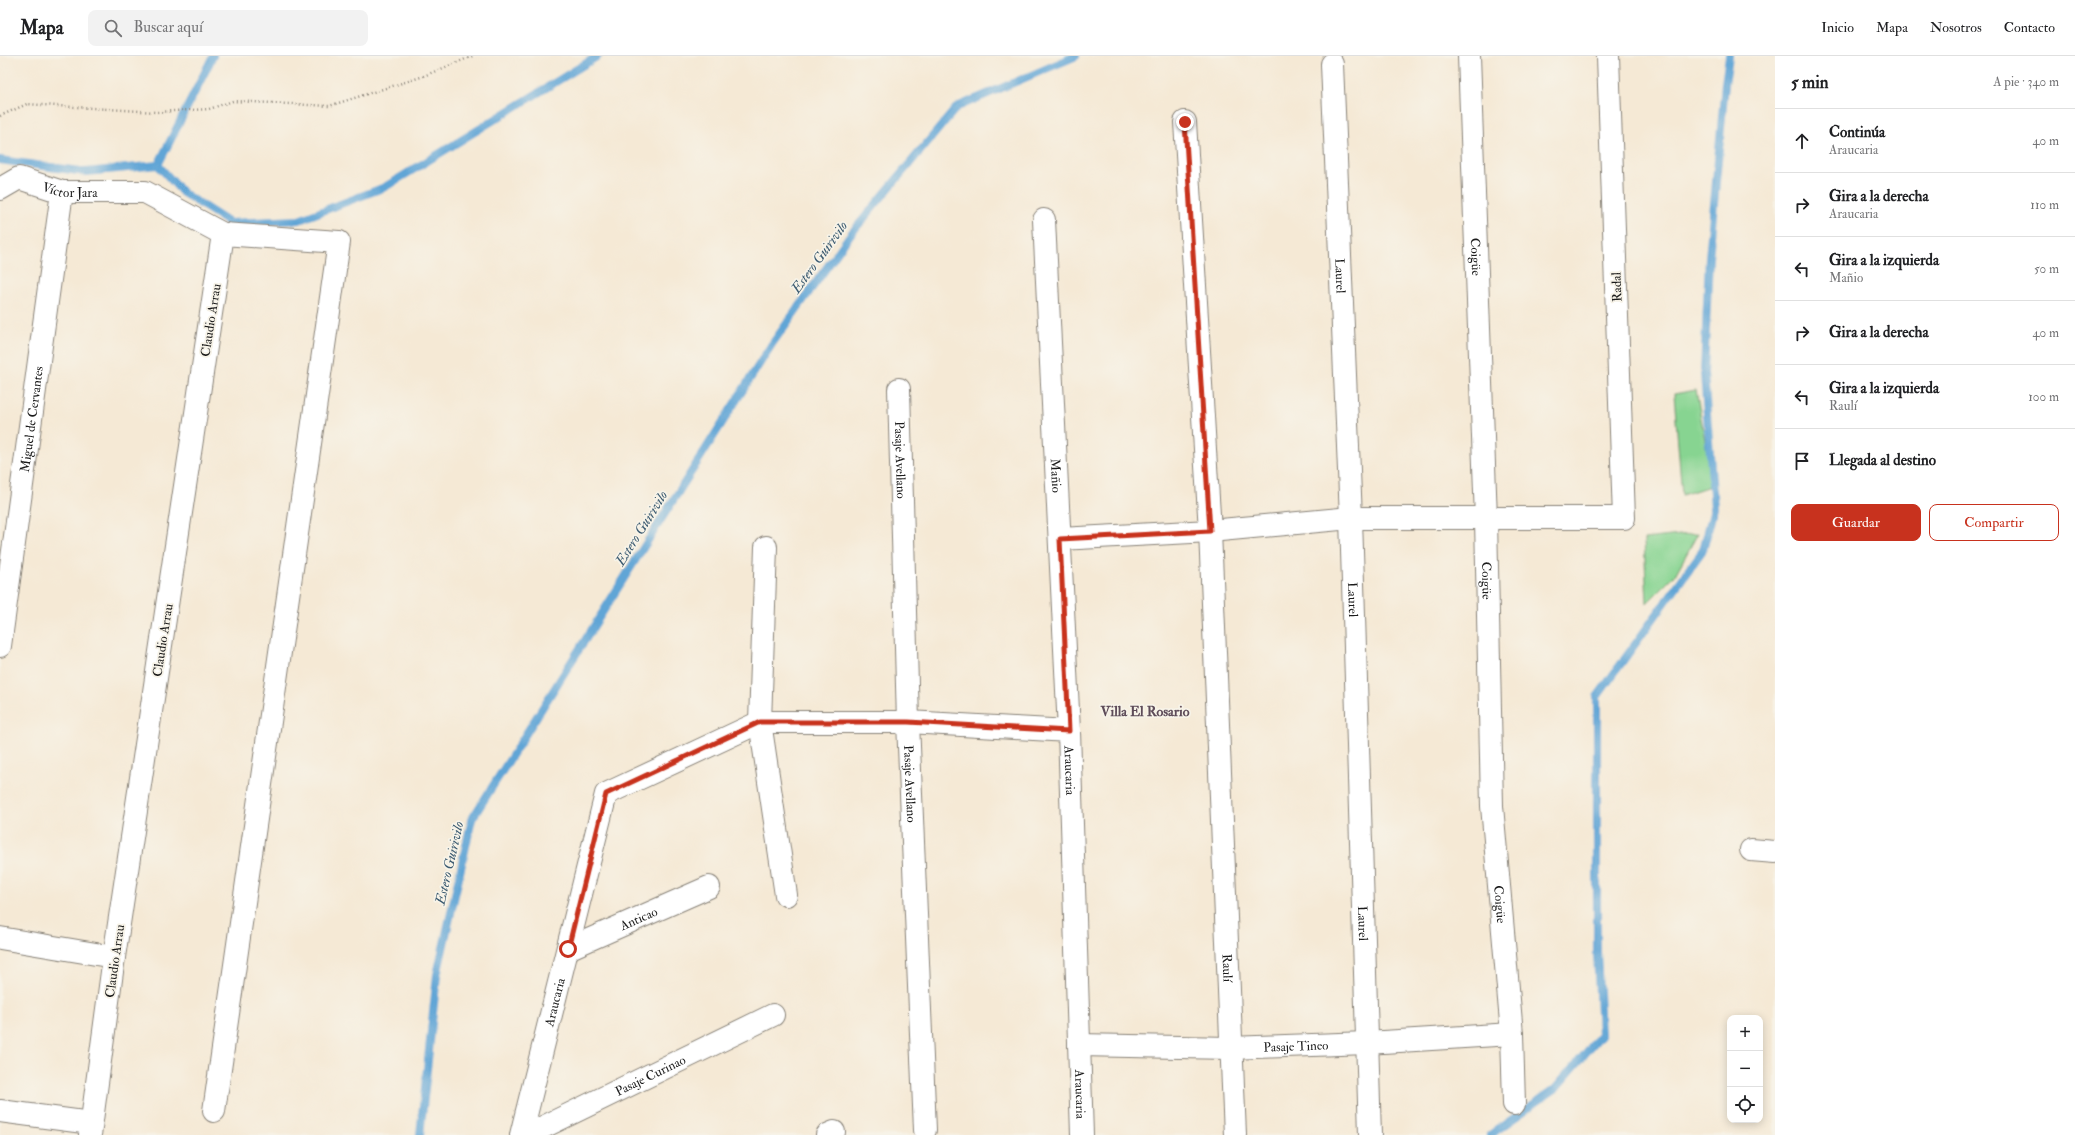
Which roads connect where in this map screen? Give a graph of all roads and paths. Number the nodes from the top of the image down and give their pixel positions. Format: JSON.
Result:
{"nodes":[{"id":1,"x":473,"y":56,"type":"edge"},
{"id":2,"x":1469,"y":56,"type":"edge"},
{"id":3,"x":1608,"y":56,"type":"edge"},
{"id":4,"x":1332,"y":64,"type":"dead end"},
{"id":5,"x":0,"y":116,"type":"edge"},
{"id":6,"x":1185,"y":122,"type":"dead end"},
{"id":7,"x":0,"y":189,"type":"edge"},
{"id":8,"x":62,"y":192,"type":"junction"},
{"id":9,"x":1044,"y":220,"type":"dead end"},
{"id":10,"x":223,"y":234,"type":"junction"},
{"id":11,"x":899,"y":389,"type":"dead end"},
{"id":12,"x":1351,"y":518,"type":"junction"},
{"id":13,"x":1486,"y":519,"type":"junction"},
{"id":14,"x":1210,"y":531,"type":"junction"},
{"id":15,"x":1060,"y":539,"type":"junction"},
{"id":16,"x":766,"y":547,"type":"dead end"},
{"id":17,"x":0,"y":646,"type":"edge"},
{"id":18,"x":760,"y":722,"type":"junction"},
{"id":19,"x":908,"y":722,"type":"junction"},
{"id":20,"x":1069,"y":731,"type":"junction"},
{"id":21,"x":1751,"y":850,"type":"dead end"},
{"id":22,"x":1775,"y":852,"type":"edge"},
{"id":23,"x":709,"y":887,"type":"dead end"},
{"id":24,"x":786,"y":894,"type":"dead end"},
{"id":25,"x":0,"y":938,"type":"edge"},
{"id":26,"x":568,"y":949,"type":"junction"},
{"id":27,"x":114,"y":957,"type":"junction"},
{"id":28,"x":773,"y":1015,"type":"dead end"},
{"id":29,"x":1512,"y":1034,"type":"junction"},
{"id":30,"x":1367,"y":1043,"type":"junction"},
{"id":31,"x":1079,"y":1045,"type":"junction"},
{"id":32,"x":1230,"y":1048,"type":"junction"},
{"id":33,"x":1514,"y":1104,"type":"dead end"},
{"id":34,"x":0,"y":1111,"type":"edge"},
{"id":35,"x":214,"y":1111,"type":"dead end"},
{"id":36,"x":90,"y":1129,"type":"edge"},
{"id":37,"x":925,"y":1130,"type":"dead end"},
{"id":38,"x":521,"y":1135,"type":"edge"},
{"id":39,"x":527,"y":1135,"type":"edge"},
{"id":40,"x":1082,"y":1135,"type":"edge"},
{"id":41,"x":1235,"y":1135,"type":"edge"},
{"id":42,"x":1370,"y":1135,"type":"edge"}],
"edges":[{"from":1,"to":5,"type":"path"},
{"from":2,"to":13,"type":"street","name":"Coigüe"},
{"from":3,"to":13,"type":"street","name":"Radal"},
{"from":4,"to":12,"type":"street","name":"Laurel"},
{"from":6,"to":14,"type":"street"},
{"from":7,"to":8,"type":"street","name":"Víctor Jara"},
{"from":8,"to":10,"type":"street","name":"Víctor Jara"},
{"from":8,"to":17,"type":"street","name":"Miguel de Cervantes"},
{"from":9,"to":15,"type":"street","name":"Mañio"},
{"from":10,"to":27,"type":"street","name":"Claudio Arrau"},
{"from":10,"to":35,"type":"street"},
{"from":11,"to":19,"type":"street","name":"Pasaje Avellano"},
{"from":12,"to":13,"type":"street"},
{"from":12,"to":14,"type":"street"},
{"from":12,"to":30,"type":"street","name":"Laurel"},
{"from":13,"to":29,"type":"street","name":"Coigüe"},
{"from":14,"to":15,"type":"street"},
{"from":14,"to":32,"type":"street","name":"Raulí"},
{"from":15,"to":20,"type":"street","name":"Mañio"},
{"from":16,"to":18,"type":"street"},
{"from":18,"to":19,"type":"street","name":"Araucaria"},
{"from":18,"to":24,"type":"street"},
{"from":18,"to":26,"type":"street","name":"Araucaria"},
{"from":19,"to":20,"type":"street","name":"Araucaria"},
{"from":19,"to":37,"type":"street","name":"Pasaje Avellano"},
{"from":20,"to":31,"type":"street","name":"Araucaria"},
{"from":21,"to":22,"type":"street"},
{"from":23,"to":26,"type":"street","name":"Anticao"},
{"from":25,"to":27,"type":"street"},
{"from":26,"to":38,"type":"street","name":"Araucaria"},
{"from":27,"to":36,"type":"street","name":"Claudio Arrau"},
{"from":28,"to":39,"type":"street","name":"Pasaje Curinao"},
{"from":29,"to":30,"type":"street","name":"Pasaje Tineo"},
{"from":29,"to":33,"type":"street","name":"Coigüe"},
{"from":30,"to":32,"type":"street","name":"Pasaje Tineo"},
{"from":30,"to":42,"type":"street","name":"Laurel"},
{"from":31,"to":32,"type":"street","name":"Pasaje Tineo"},
{"from":31,"to":40,"type":"street","name":"Araucaria"},
{"from":32,"to":41,"type":"street","name":"Raulí"},
{"from":34,"to":36,"type":"street"}]}
